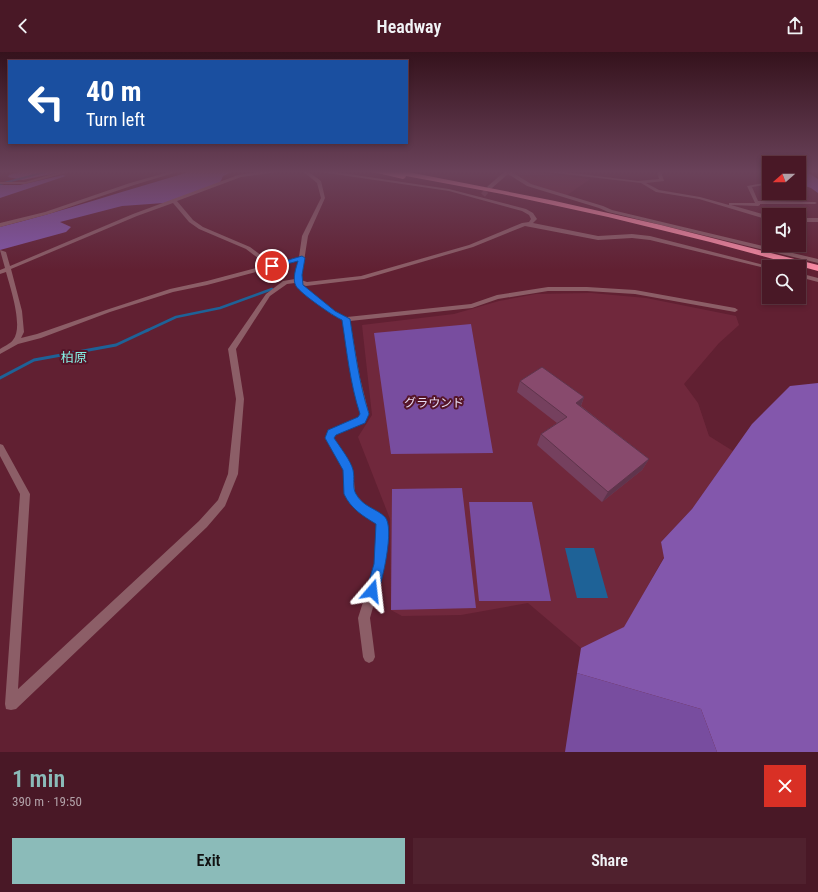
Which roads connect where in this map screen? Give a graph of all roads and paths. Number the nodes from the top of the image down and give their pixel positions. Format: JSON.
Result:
{"nodes":[{"id":1,"x":71,"y":205,"type":"edge"},
{"id":2,"x":164,"y":205,"type":"edge"},
{"id":3,"x":177,"y":205,"type":"edge"},
{"id":4,"x":320,"y":205,"type":"edge"},
{"id":5,"x":508,"y":205,"type":"edge"},
{"id":6,"x":540,"y":205,"type":"edge"},
{"id":7,"x":561,"y":205,"type":"edge"},
{"id":8,"x":590,"y":205,"type":"edge"},
{"id":9,"x":722,"y":205,"type":"edge"},
{"id":10,"x":739,"y":205,"type":"edge"},
{"id":11,"x":758,"y":205,"type":"edge"},
{"id":12,"x":762,"y":216,"type":"edge"},
{"id":13,"x":806,"y":220,"type":"edge"},
{"id":14,"x":818,"y":220,"type":"edge"},
{"id":15,"x":0,"y":224,"type":"edge"},
{"id":16,"x":530,"y":224,"type":"junction"},
{"id":17,"x":0,"y":252,"type":"edge"},
{"id":18,"x":302,"y":258,"type":"junction"},
{"id":19,"x":766,"y":260,"type":"edge"},
{"id":20,"x":818,"y":261,"type":"edge"},
{"id":21,"x":762,"y":265,"type":"edge"},
{"id":22,"x":272,"y":266,"type":"junction"},
{"id":23,"x":8,"y":268,"type":"junction"},
{"id":24,"x":818,"y":268,"type":"edge"},
{"id":25,"x":806,"y":270,"type":"edge"},
{"id":26,"x":0,"y":272,"type":"edge"},
{"id":27,"x":818,"y":274,"type":"edge"},
{"id":28,"x":806,"y":277,"type":"edge"},
{"id":29,"x":818,"y":280,"type":"edge"},
{"id":30,"x":298,"y":281,"type":"junction"},
{"id":31,"x":735,"y":310,"type":"dead end"},
{"id":32,"x":346,"y":319,"type":"junction"},
{"id":33,"x":16,"y":342,"type":"junction"},
{"id":34,"x":0,"y":352,"type":"edge"},
{"id":35,"x":0,"y":448,"type":"edge"},
{"id":36,"x":369,"y":657,"type":"dead end"}],
"edges":[{"from":1,"to":15,"type":"street"},
{"from":2,"to":23,"type":"street"},
{"from":3,"to":22,"type":"street"},
{"from":4,"to":18,"type":"street"},
{"from":5,"to":16,"type":"street"},
{"from":6,"to":19,"type":"highway"},
{"from":7,"to":24,"type":"highway"},
{"from":8,"to":20,"type":"street"},
{"from":9,"to":12,"type":"street"},
{"from":10,"to":11,"type":"street"},
{"from":13,"to":14,"type":"street"},
{"from":16,"to":21,"type":"street"},
{"from":16,"to":30,"type":"street"},
{"from":17,"to":23,"type":"street"},
{"from":18,"to":22,"type":"street"},
{"from":18,"to":30,"type":"street"},
{"from":22,"to":33,"type":"street"},
{"from":23,"to":26,"type":"street"},
{"from":23,"to":33,"type":"street"},
{"from":25,"to":27,"type":"highway"},
{"from":28,"to":29,"type":"street"},
{"from":30,"to":32,"type":"street"},
{"from":30,"to":35,"type":"street"},
{"from":31,"to":32,"type":"street"},
{"from":32,"to":36,"type":"street"},
{"from":33,"to":34,"type":"street"}]}
